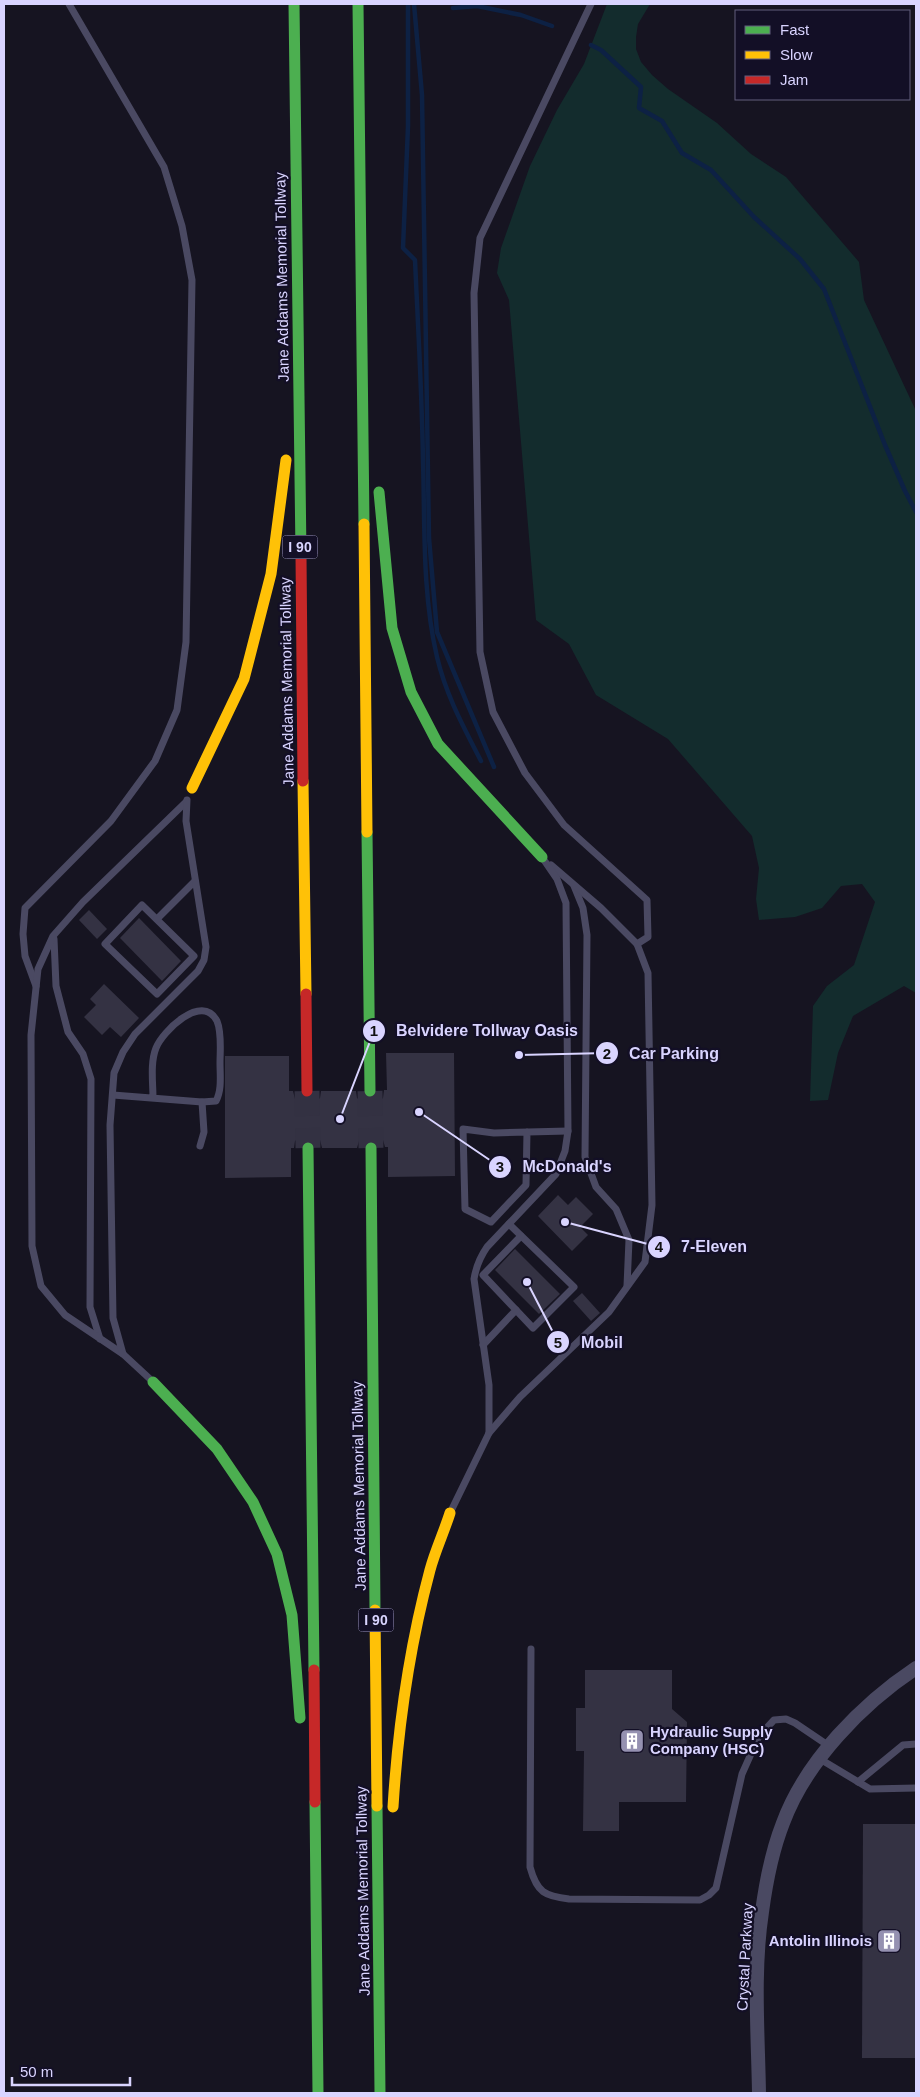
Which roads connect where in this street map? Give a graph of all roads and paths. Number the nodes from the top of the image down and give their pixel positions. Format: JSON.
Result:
{"nodes":[{"id":1,"x":69,"y":4,"type":"edge"},
{"id":2,"x":294,"y":4,"type":"edge"},
{"id":3,"x":358,"y":4,"type":"edge"},
{"id":4,"x":591,"y":4,"type":"edge"},
{"id":5,"x":362,"y":224,"type":"junction"},
{"id":6,"x":297,"y":256,"type":"junction"},
{"id":7,"x":375,"y":435,"type":"dead end"},
{"id":8,"x":379,"y":484,"type":"dead end"},
{"id":9,"x":192,"y":788,"type":"joint"},
{"id":10,"x":186,"y":802,"type":"junction"},
{"id":11,"x":542,"y":857,"type":"junction"},
{"id":12,"x":195,"y":881,"type":"junction"},
{"id":13,"x":573,"y":884,"type":"junction"},
{"id":14,"x":157,"y":919,"type":"junction"},
{"id":15,"x":54,"y":936,"type":"junction"},
{"id":16,"x":637,"y":944,"type":"junction"},
{"id":17,"x":36,"y":986,"type":"junction"},
{"id":18,"x":157,"y":994,"type":"junction"},
{"id":19,"x":167,"y":1004,"type":"junction"},
{"id":20,"x":307,"y":1091,"type":"tunnel mouth"},
{"id":21,"x":370,"y":1091,"type":"tunnel mouth"},
{"id":22,"x":113,"y":1095,"type":"junction"},
{"id":23,"x":153,"y":1098,"type":"junction"},
{"id":24,"x":202,"y":1102,"type":"junction"},
{"id":25,"x":568,"y":1131,"type":"junction"},
{"id":26,"x":527,"y":1132,"type":"junction"},
{"id":27,"x":200,"y":1146,"type":"dead end"},
{"id":28,"x":308,"y":1148,"type":"tunnel mouth"},
{"id":29,"x":371,"y":1148,"type":"tunnel mouth"},
{"id":30,"x":509,"y":1224,"type":"junction"},
{"id":31,"x":521,"y":1236,"type":"junction"},
{"id":32,"x":627,"y":1286,"type":"junction"},
{"id":33,"x":516,"y":1310,"type":"junction"},
{"id":34,"x":100,"y":1340,"type":"junction"},
{"id":35,"x":483,"y":1345,"type":"junction"},
{"id":36,"x":123,"y":1354,"type":"junction"},
{"id":37,"x":153,"y":1382,"type":"joint"},
{"id":38,"x":489,"y":1433,"type":"junction"},
{"id":39,"x":450,"y":1514,"type":"joint"},
{"id":40,"x":531,"y":1649,"type":"dead end"},
{"id":41,"x":916,"y":1668,"type":"edge"},
{"id":42,"x":300,"y":1726,"type":"dead end"},
{"id":43,"x":916,"y":1744,"type":"edge"},
{"id":44,"x":829,"y":1746,"type":"junction"},
{"id":45,"x":820,"y":1759,"type":"junction"},
{"id":46,"x":303,"y":1773,"type":"dead end"},
{"id":47,"x":858,"y":1782,"type":"junction"},
{"id":48,"x":916,"y":1788,"type":"edge"},
{"id":49,"x":392,"y":1817,"type":"dead end"},
{"id":50,"x":389,"y":1866,"type":"dead end"},
{"id":51,"x":380,"y":2031,"type":"junction"},
{"id":52,"x":318,"y":2075,"type":"junction"},
{"id":53,"x":318,"y":2093,"type":"edge"},
{"id":54,"x":380,"y":2093,"type":"edge"},
{"id":55,"x":759,"y":2093,"type":"edge"}],
"edges":[{"from":1,"to":17,"type":"lane"},
{"from":2,"to":6,"type":"highway","name":"Jane Addams Memorial Tollway","number":"I 90"},
{"from":3,"to":5,"type":"highway"},
{"from":4,"to":16,"type":"lane"},
{"from":5,"to":7,"type":"highway"},
{"from":5,"to":21,"type":"highway"},
{"from":6,"to":9,"type":"highway"},
{"from":6,"to":20,"type":"highway","name":"Jane Addams Memorial Tollway","number":"I 90"},
{"from":8,"to":11,"type":"highway"},
{"from":9,"to":10,"type":"lane"},
{"from":10,"to":12,"type":"lane"},
{"from":10,"to":15,"type":"lane"},
{"from":11,"to":13,"type":"lane"},
{"from":11,"to":25,"type":"lane"},
{"from":12,"to":14,"type":"lane"},
{"from":12,"to":19,"type":"lane"},
{"from":13,"to":16,"type":"lane"},
{"from":13,"to":32,"type":"lane"},
{"from":14,"to":18,"type":"lane"},
{"from":14,"to":18,"type":"lane"},
{"from":15,"to":17,"type":"lane"},
{"from":15,"to":34,"type":"lane"},
{"from":16,"to":32,"type":"lane"},
{"from":17,"to":34,"type":"lane"},
{"from":18,"to":19,"type":"lane"},
{"from":19,"to":22,"type":"lane"},
{"from":22,"to":23,"type":"lane"},
{"from":22,"to":36,"type":"lane"},
{"from":23,"to":24,"type":"lane"},
{"from":23,"to":24,"type":"lane"},
{"from":24,"to":27,"type":"lane"},
{"from":25,"to":26,"type":"lane"},
{"from":25,"to":30,"type":"lane"},
{"from":26,"to":26,"type":"lane"},
{"from":28,"to":52,"type":"highway"},
{"from":29,"to":51,"type":"highway","name":"Jane Addams Memorial Tollway","number":"I 90"},
{"from":30,"to":31,"type":"lane"},
{"from":30,"to":35,"type":"lane"},
{"from":31,"to":33,"type":"lane"},
{"from":31,"to":33,"type":"lane"},
{"from":32,"to":38,"type":"lane"},
{"from":33,"to":35,"type":"lane"},
{"from":34,"to":36,"type":"lane"},
{"from":35,"to":38,"type":"lane"},
{"from":36,"to":37,"type":"lane"},
{"from":37,"to":42,"type":"highway"},
{"from":38,"to":39,"type":"lane"},
{"from":39,"to":49,"type":"highway"},
{"from":40,"to":44,"type":"lane"},
{"from":41,"to":44,"type":"street","name":"Crystal Parkway"},
{"from":43,"to":47,"type":"lane"},
{"from":44,"to":45,"type":"street","name":"Crystal Parkway"},
{"from":45,"to":47,"type":"lane"},
{"from":45,"to":55,"type":"street","name":"Crystal Parkway"},
{"from":46,"to":52,"type":"highway"},
{"from":47,"to":48,"type":"lane"},
{"from":50,"to":51,"type":"highway"},
{"from":51,"to":54,"type":"highway","name":"Jane Addams Memorial Tollway","number":"I 90"},
{"from":52,"to":53,"type":"highway"}]}
